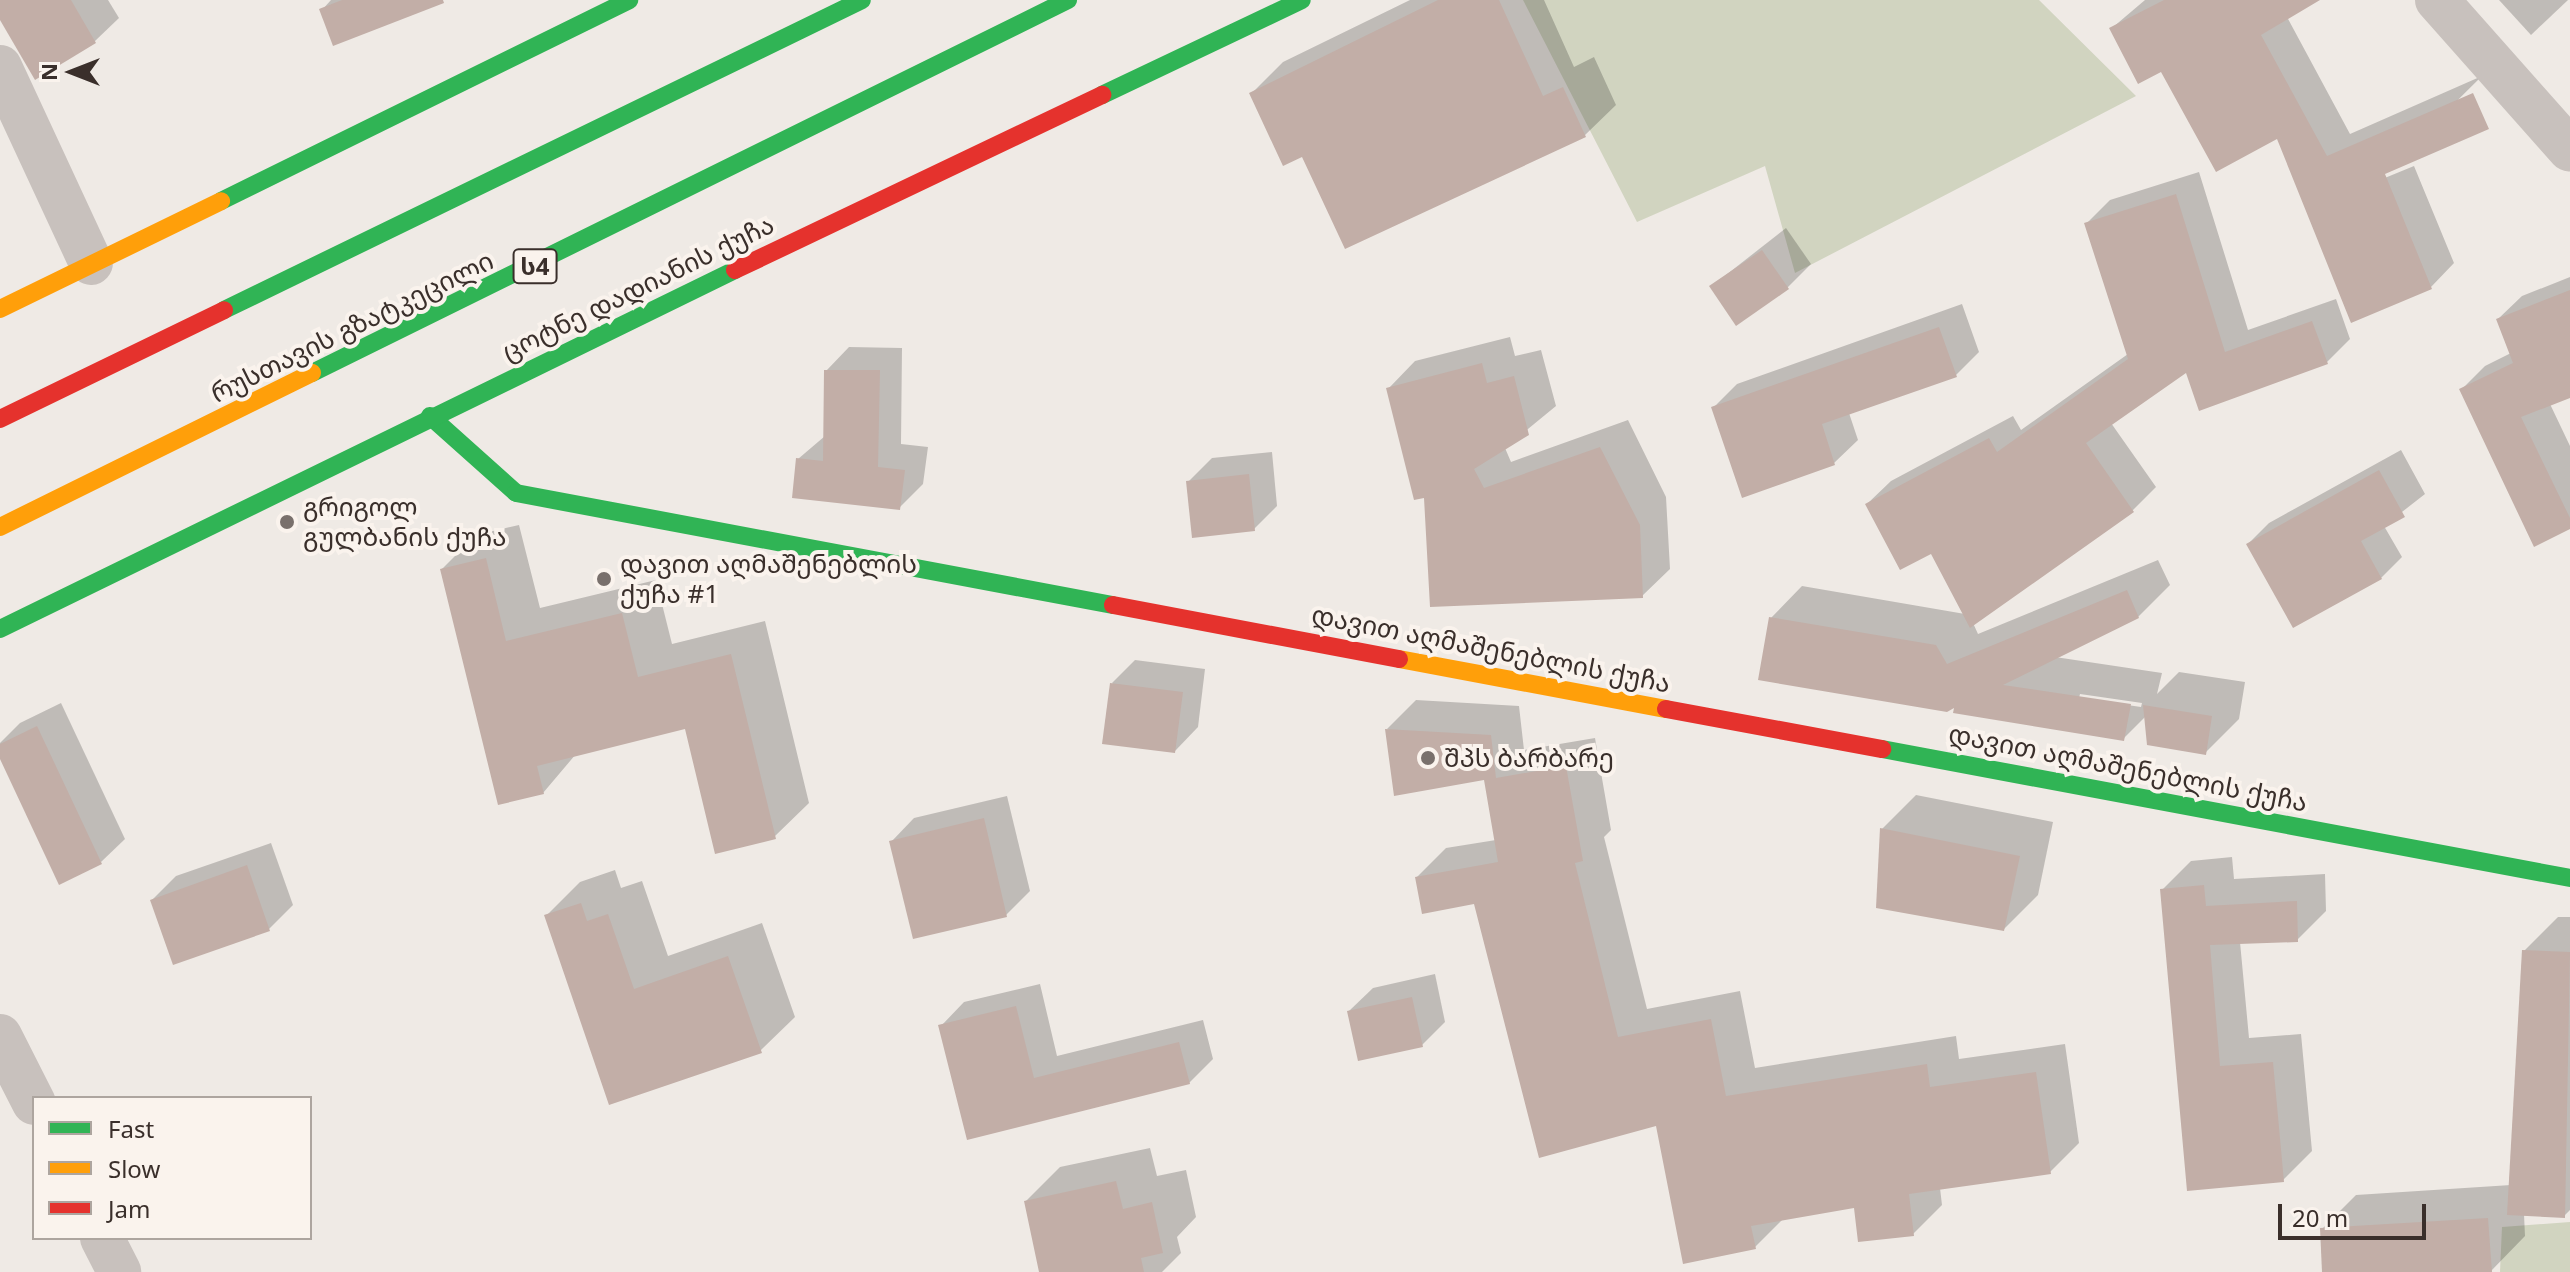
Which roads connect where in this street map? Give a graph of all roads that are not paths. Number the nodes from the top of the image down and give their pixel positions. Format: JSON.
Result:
{"nodes":[{"id":1,"x":629,"y":0,"type":"edge"},
{"id":2,"x":862,"y":0,"type":"edge"},
{"id":3,"x":1068,"y":0,"type":"edge"},
{"id":4,"x":1302,"y":0,"type":"edge"},
{"id":5,"x":2437,"y":0,"type":"edge"},
{"id":6,"x":0,"y":67,"type":"edge"},
{"id":7,"x":2570,"y":150,"type":"edge"},
{"id":8,"x":91,"y":263,"type":"junction"},
{"id":9,"x":0,"y":309,"type":"edge"},
{"id":10,"x":430,"y":416,"type":"junction"},
{"id":11,"x":0,"y":419,"type":"edge"},
{"id":12,"x":0,"y":527,"type":"edge"},
{"id":13,"x":0,"y":629,"type":"edge"},
{"id":14,"x":2570,"y":878,"type":"edge"},
{"id":15,"x":0,"y":1036,"type":"edge"},
{"id":16,"x":32,"y":1099,"type":"edge"},
{"id":17,"x":103,"y":1240,"type":"edge"},
{"id":18,"x":119,"y":1272,"type":"edge"}],
"edges":[{"from":1,"to":8,"type":"main road"},
{"from":2,"to":11,"type":"main road"},
{"from":3,"to":12,"type":"main road","name":"რუსთავის გზატკეცილი","number":"ს4"},
{"from":4,"to":10,"type":"main road","name":"ცოტნე დადიანის ქუჩა"},
{"from":5,"to":7,"type":"street"},
{"from":6,"to":8,"type":"street"},
{"from":8,"to":9,"type":"main road"},
{"from":10,"to":13,"type":"main road","name":"ცოტნე დადიანის ქუჩა"},
{"from":10,"to":14,"type":"main road","name":"დავით აღმაშენებლის ქუჩა"},
{"from":15,"to":16,"type":"street"},
{"from":17,"to":18,"type":"street"}]}
